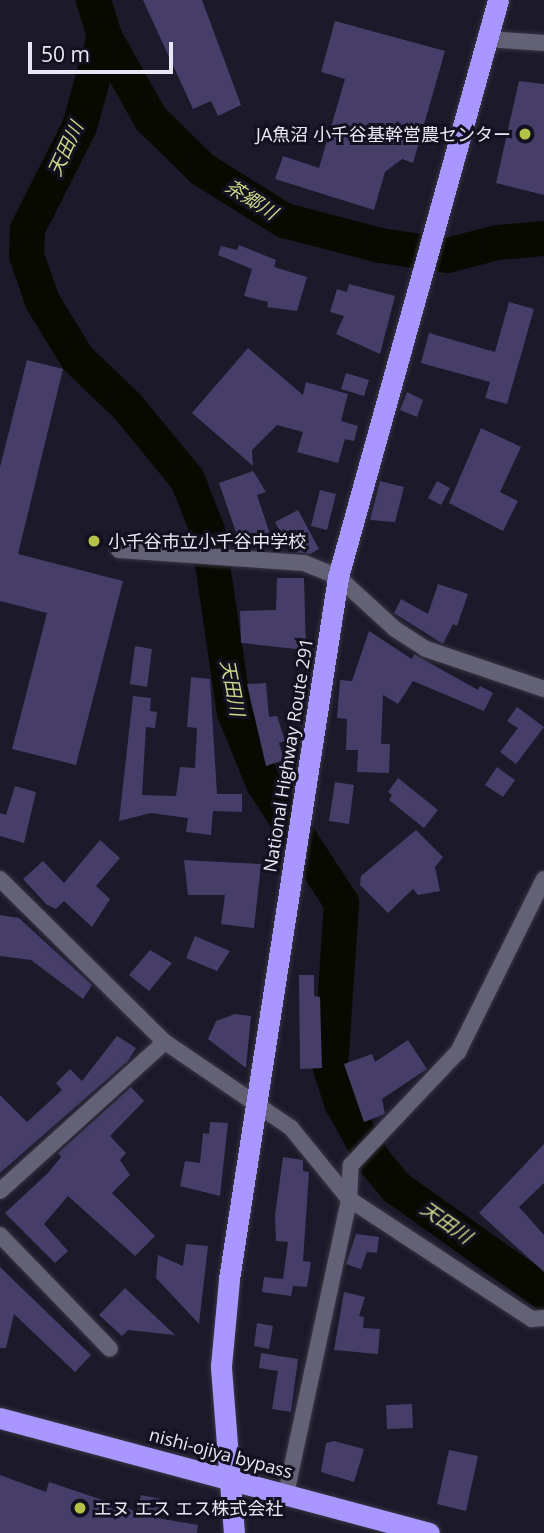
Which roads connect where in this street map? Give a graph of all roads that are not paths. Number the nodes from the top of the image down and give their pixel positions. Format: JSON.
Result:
{"nodes":[{"id":1,"x":498,"y":0,"type":"edge"},
{"id":2,"x":487,"y":39,"type":"junction"},
{"id":3,"x":544,"y":43,"type":"edge"},
{"id":4,"x":119,"y":550,"type":"dead end"},
{"id":5,"x":338,"y":577,"type":"junction"},
{"id":6,"x":544,"y":689,"type":"edge"},
{"id":7,"x":0,"y":879,"type":"edge"},
{"id":8,"x":544,"y":879,"type":"edge"},
{"id":9,"x":165,"y":1042,"type":"junction"},
{"id":10,"x":258,"y":1106,"type":"junction"},
{"id":11,"x":0,"y":1191,"type":"edge"},
{"id":12,"x":349,"y":1199,"type":"junction"},
{"id":13,"x":0,"y":1235,"type":"edge"},
{"id":14,"x":544,"y":1318,"type":"edge"},
{"id":15,"x":110,"y":1349,"type":"dead end"},
{"id":16,"x":0,"y":1418,"type":"edge"},
{"id":17,"x":232,"y":1480,"type":"junction"},
{"id":18,"x":286,"y":1494,"type":"junction"},
{"id":19,"x":234,"y":1533,"type":"edge"},
{"id":20,"x":429,"y":1533,"type":"edge"}],
"edges":[{"from":1,"to":2,"type":"highway","name":"National Highway Route 291"},
{"from":2,"to":3,"type":"street"},
{"from":2,"to":5,"type":"highway","name":"National Highway Route 291"},
{"from":4,"to":5,"type":"street"},
{"from":5,"to":6,"type":"street"},
{"from":5,"to":10,"type":"highway","name":"National Highway Route 291"},
{"from":7,"to":9,"type":"street"},
{"from":8,"to":12,"type":"street"},
{"from":9,"to":10,"type":"street"},
{"from":9,"to":11,"type":"street"},
{"from":10,"to":12,"type":"street"},
{"from":10,"to":17,"type":"highway","name":"National Highway Route 291"},
{"from":12,"to":14,"type":"street"},
{"from":12,"to":18,"type":"street"},
{"from":13,"to":15,"type":"street"},
{"from":16,"to":17,"type":"highway","name":"nishi-ojiya bypass"},
{"from":17,"to":18,"type":"highway","name":"nishi-ojiya bypass"},
{"from":17,"to":19,"type":"highway","name":"National Highway Route 291"},
{"from":18,"to":20,"type":"highway","name":"nishi-ojiya bypass"}]}
